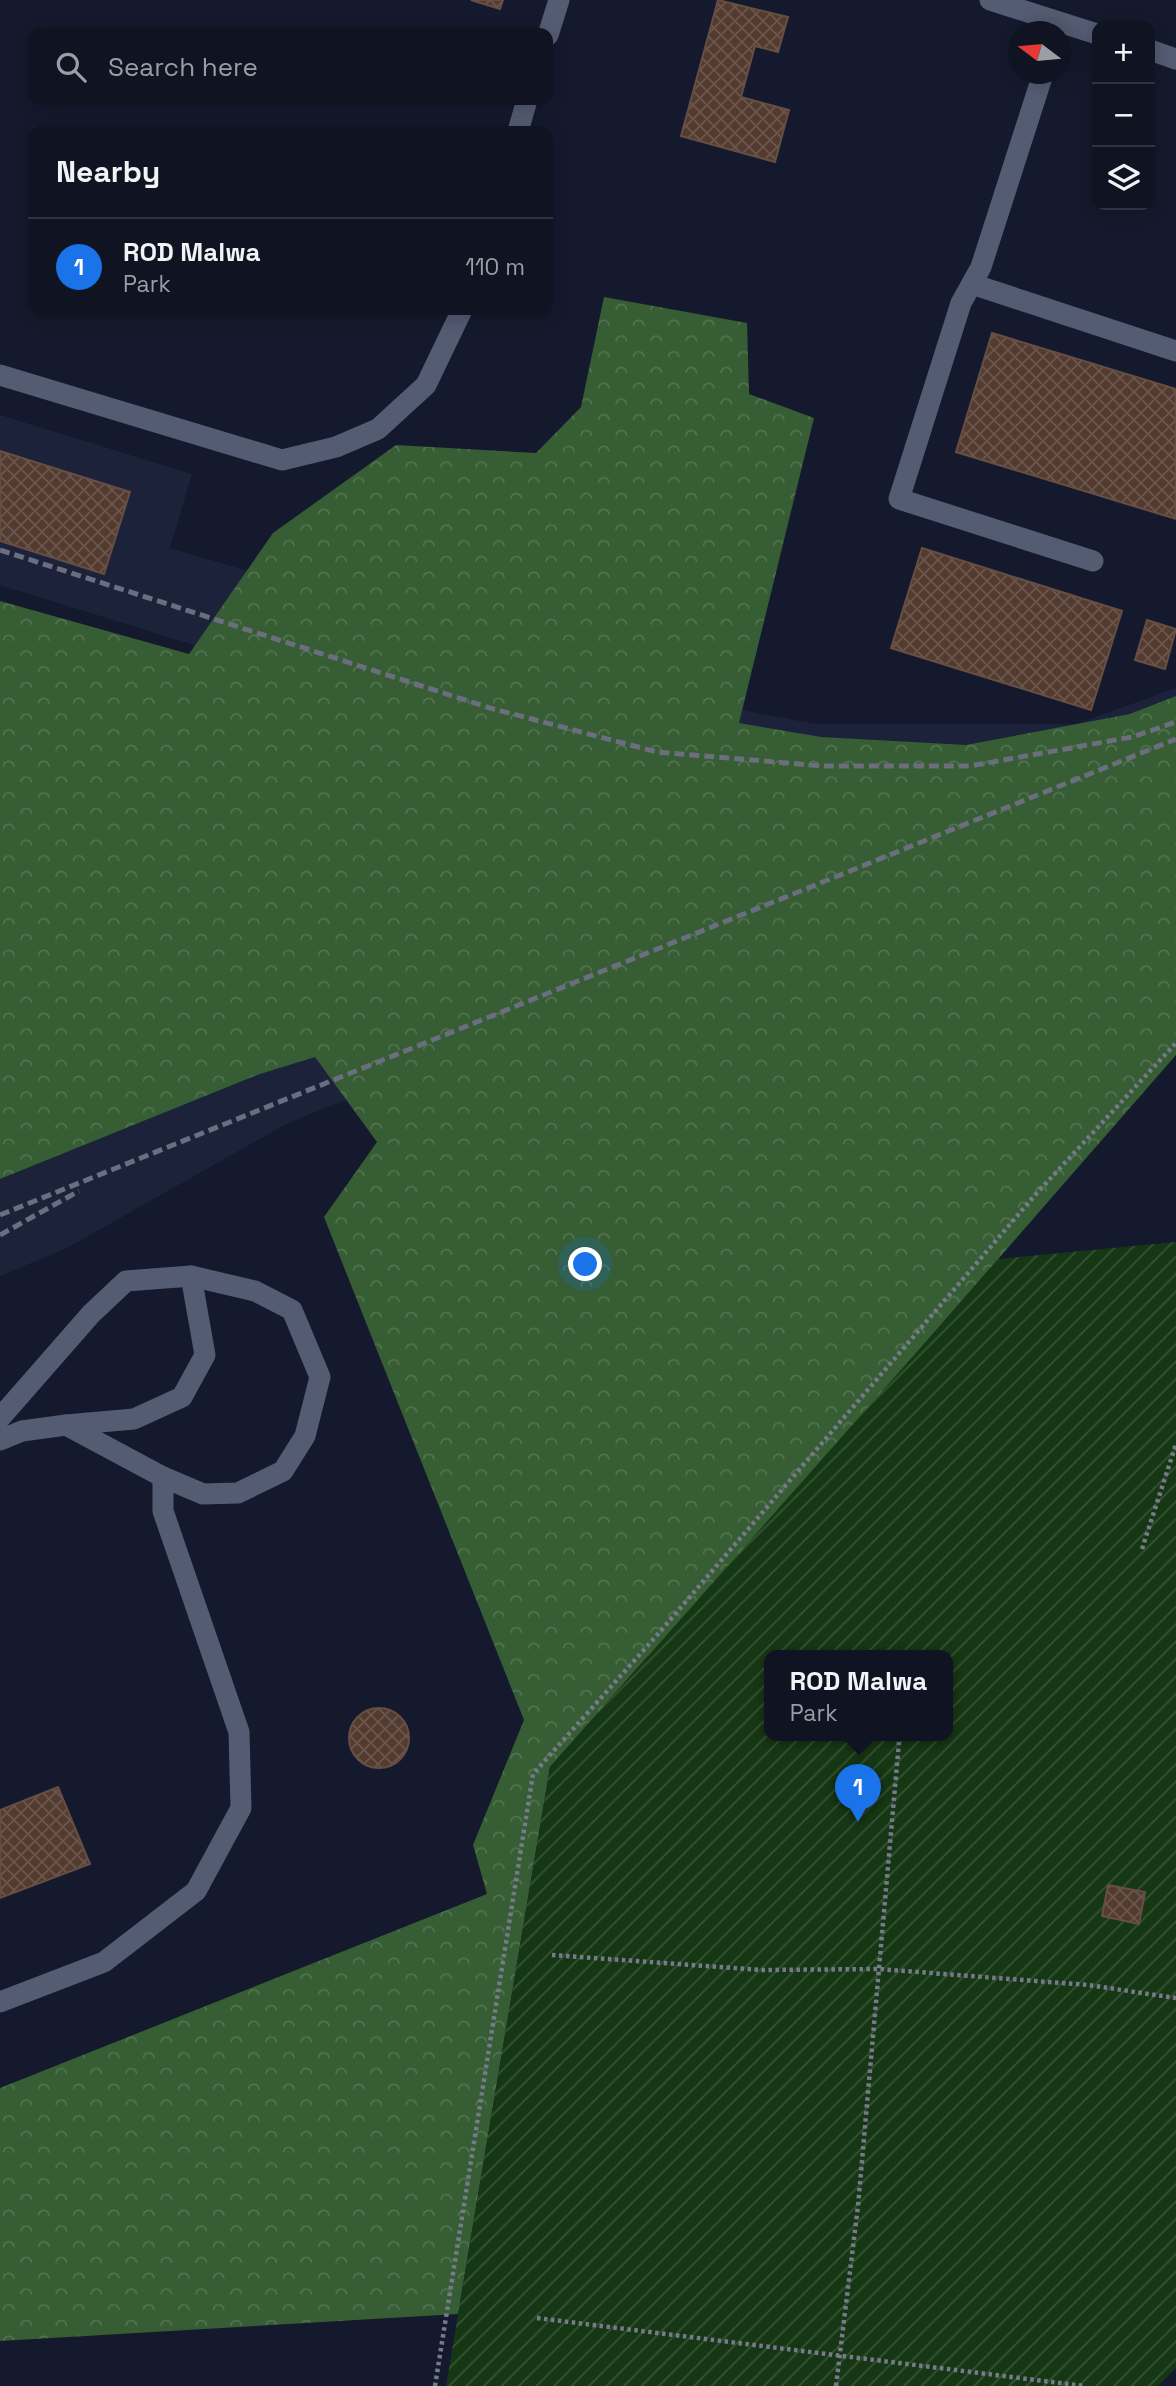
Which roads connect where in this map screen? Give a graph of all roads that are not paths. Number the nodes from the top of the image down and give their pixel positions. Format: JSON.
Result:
{"nodes":[{"id":1,"x":559,"y":0,"type":"edge"},
{"id":2,"x":990,"y":0,"type":"edge"},
{"id":3,"x":1042,"y":21,"type":"edge"},
{"id":4,"x":550,"y":28,"type":"edge"},
{"id":5,"x":1071,"y":29,"type":"edge"},
{"id":6,"x":1092,"y":33,"type":"edge"},
{"id":7,"x":1155,"y":52,"type":"edge"},
{"id":8,"x":1176,"y":59,"type":"edge"},
{"id":9,"x":1039,"y":84,"type":"edge"},
{"id":10,"x":525,"y":105,"type":"edge"},
{"id":11,"x":519,"y":126,"type":"edge"},
{"id":12,"x":972,"y":284,"type":"junction"},
{"id":13,"x":459,"y":315,"type":"edge"},
{"id":14,"x":1176,"y":351,"type":"edge"},
{"id":15,"x":0,"y":375,"type":"edge"},
{"id":16,"x":1093,"y":561,"type":"dead end"},
{"id":17,"x":191,"y":1276,"type":"junction"},
{"id":18,"x":0,"y":1418,"type":"edge"},
{"id":19,"x":66,"y":1425,"type":"junction"},
{"id":20,"x":0,"y":1440,"type":"edge"},
{"id":21,"x":163,"y":1477,"type":"junction"},
{"id":22,"x":0,"y":2002,"type":"edge"}],
"edges":[{"from":1,"to":4,"type":"street"},
{"from":2,"to":3,"type":"street"},
{"from":5,"to":6,"type":"street"},
{"from":7,"to":8,"type":"street"},
{"from":9,"to":12,"type":"street"},
{"from":10,"to":11,"type":"street"},
{"from":12,"to":14,"type":"street"},
{"from":12,"to":16,"type":"street"},
{"from":13,"to":15,"type":"street"},
{"from":17,"to":18,"type":"street"},
{"from":17,"to":19,"type":"street"},
{"from":17,"to":21,"type":"street"},
{"from":19,"to":20,"type":"street"},
{"from":19,"to":21,"type":"street"},
{"from":21,"to":22,"type":"street"}]}
